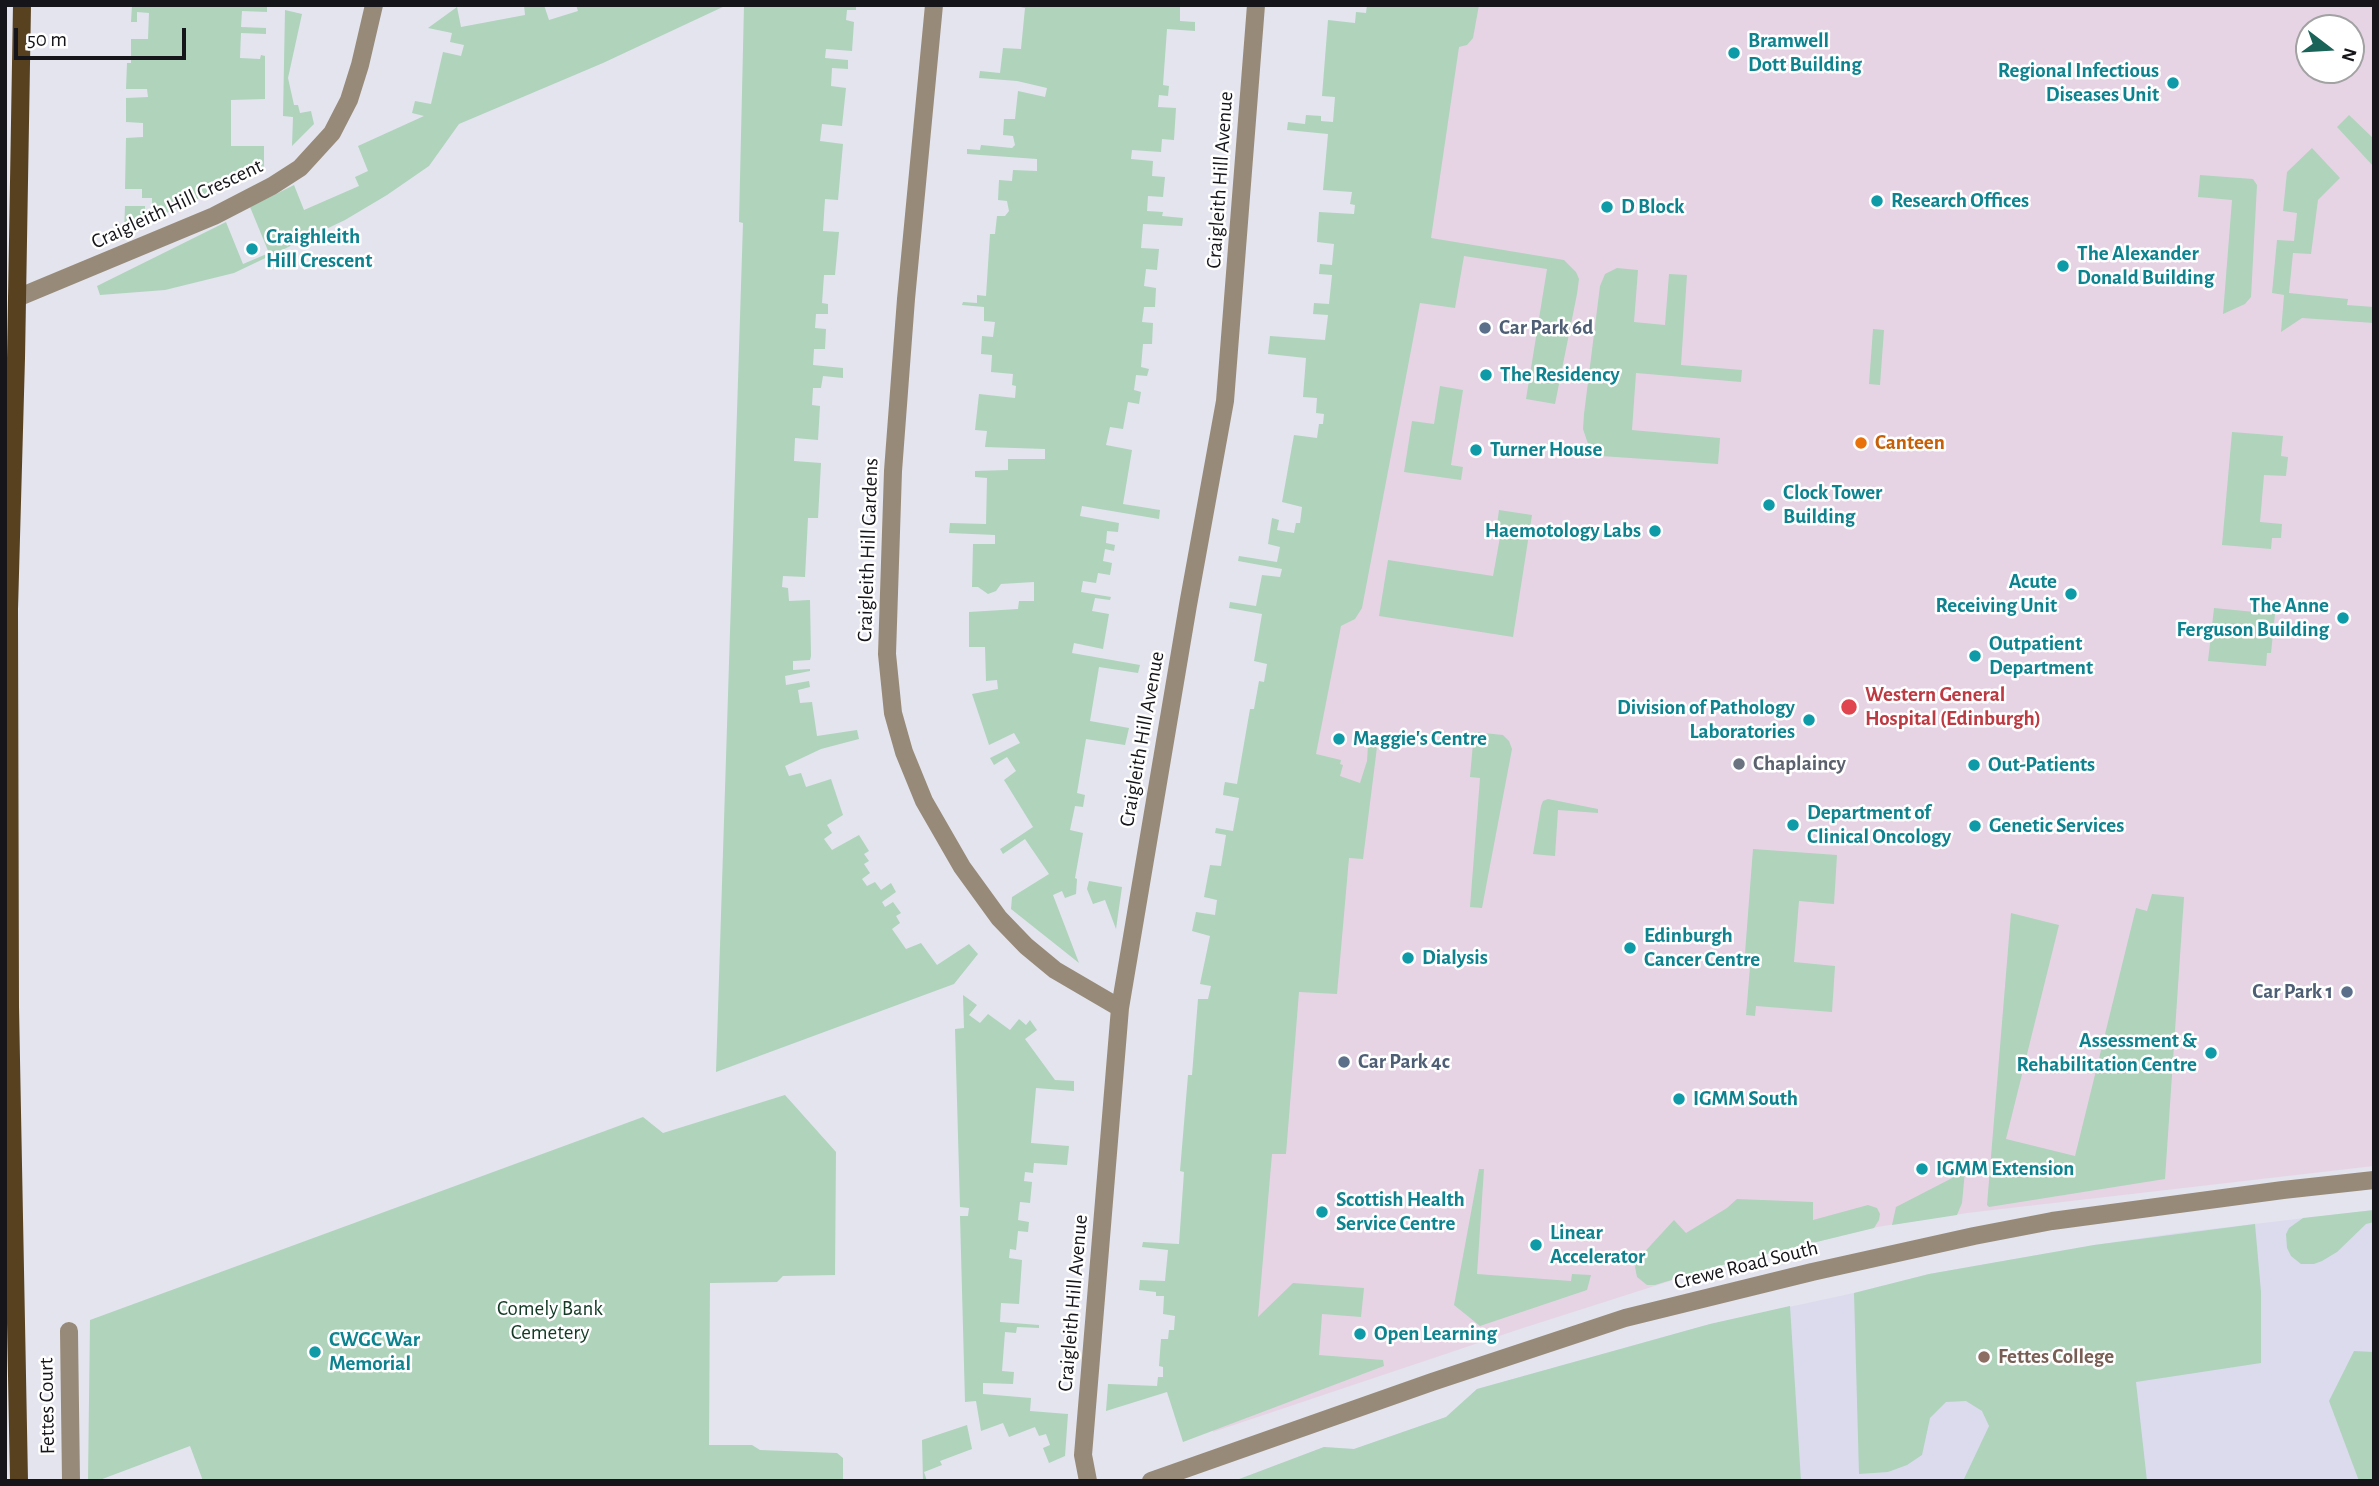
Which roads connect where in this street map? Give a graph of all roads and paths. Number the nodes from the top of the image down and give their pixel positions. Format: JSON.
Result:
{"nodes":[{"id":1,"x":22,"y":5,"type":"edge"},
{"id":2,"x":374,"y":5,"type":"edge"},
{"id":3,"x":934,"y":5,"type":"edge"},
{"id":4,"x":1256,"y":5,"type":"edge"},
{"id":5,"x":13,"y":118,"type":"edge"},
{"id":6,"x":17,"y":298,"type":"junction"},
{"id":7,"x":8,"y":1007,"type":"edge"},
{"id":8,"x":1120,"y":1008,"type":"junction"},
{"id":9,"x":2374,"y":1180,"type":"edge"},
{"id":10,"x":11,"y":1327,"type":"edge"},
{"id":11,"x":69,"y":1331,"type":"dead end"},
{"id":12,"x":19,"y":1481,"type":"edge"},
{"id":13,"x":71,"y":1481,"type":"edge"},
{"id":14,"x":1088,"y":1481,"type":"edge"},
{"id":15,"x":1151,"y":1481,"type":"edge"}],
"edges":[{"from":1,"to":5,"type":"main road"},
{"from":2,"to":6,"type":"street","name":"Craigleith Hill Crescent"},
{"from":3,"to":8,"type":"street","name":"Craigleith Hill Gardens"},
{"from":4,"to":8,"type":"street","name":"Craigleith Hill Avenue"},
{"from":5,"to":6,"type":"main road"},
{"from":6,"to":7,"type":"main road"},
{"from":7,"to":10,"type":"main road"},
{"from":8,"to":14,"type":"street","name":"Craigleith Hill Avenue"},
{"from":9,"to":15,"type":"street","name":"Crewe Road South"},
{"from":10,"to":12,"type":"main road"},
{"from":11,"to":13,"type":"street","name":"Fettes Court"}]}
